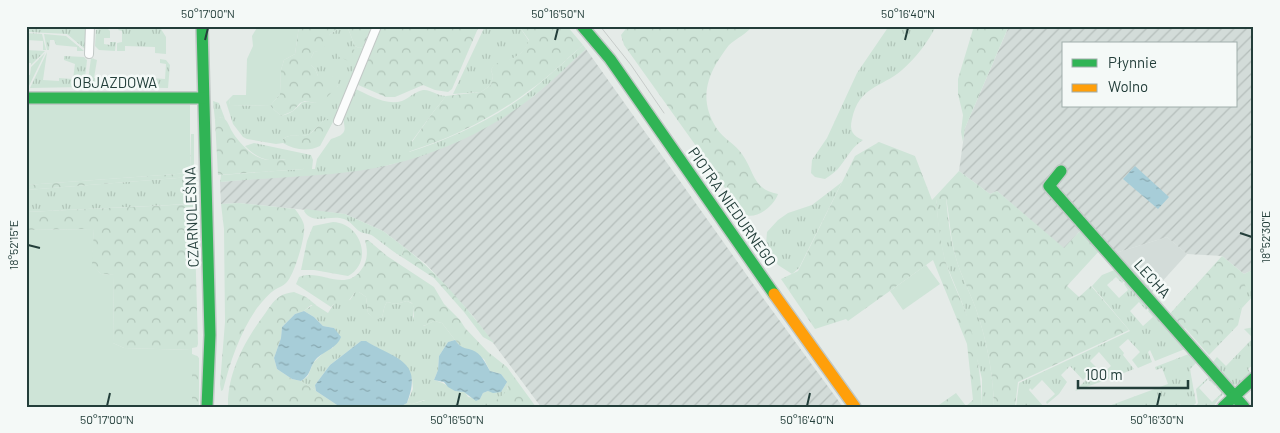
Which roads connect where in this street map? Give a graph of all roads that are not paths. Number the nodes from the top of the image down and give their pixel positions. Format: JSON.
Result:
{"nodes":[{"id":1,"x":90,"y":26,"type":"edge"},
{"id":2,"x":202,"y":26,"type":"edge"},
{"id":3,"x":377,"y":26,"type":"edge"},
{"id":4,"x":584,"y":28,"type":"edge"},
{"id":5,"x":89,"y":54,"type":"dead end"},
{"id":6,"x":26,"y":98,"type":"edge"},
{"id":7,"x":203,"y":98,"type":"junction"},
{"id":8,"x":338,"y":122,"type":"dead end"},
{"id":9,"x":1061,"y":171,"type":"dead end"},
{"id":10,"x":1254,"y":378,"type":"edge"},
{"id":11,"x":1234,"y":395,"type":"junction"},
{"id":12,"x":207,"y":407,"type":"edge"},
{"id":13,"x":855,"y":407,"type":"edge"},
{"id":14,"x":1223,"y":407,"type":"edge"},
{"id":15,"x":1244,"y":407,"type":"edge"}],
"edges":[{"from":1,"to":5,"type":"street"},
{"from":2,"to":7,"type":"street","name":"CZARNOLEŚNA"},
{"from":3,"to":8,"type":"street"},
{"from":4,"to":13,"type":"street","name":"PIOTRA NIEDURNEGO"},
{"from":6,"to":7,"type":"street","name":"OBJAZDOWA"},
{"from":7,"to":12,"type":"street","name":"CZARNOLEŚNA"},
{"from":9,"to":11,"type":"street","name":"LECHA"},
{"from":10,"to":11,"type":"street"},
{"from":11,"to":14,"type":"street"},
{"from":11,"to":15,"type":"street","name":"LECHA"}]}
